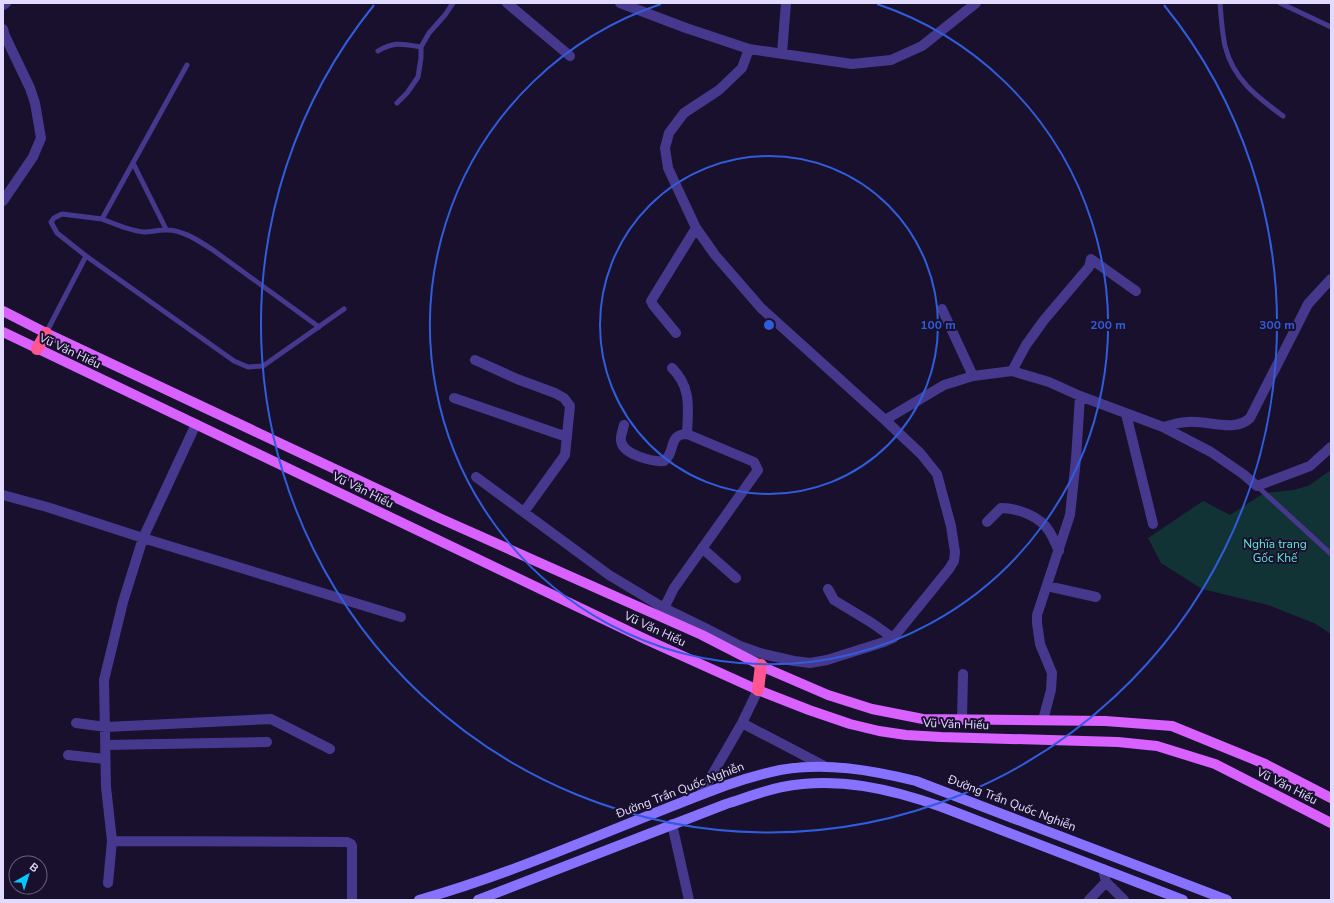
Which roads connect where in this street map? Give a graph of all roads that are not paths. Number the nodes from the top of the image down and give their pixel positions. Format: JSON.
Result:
{"nodes":[{"id":1,"x":6,"y":3,"type":"edge"},
{"id":2,"x":453,"y":3,"type":"edge"},
{"id":3,"x":506,"y":3,"type":"edge"},
{"id":4,"x":620,"y":3,"type":"edge"},
{"id":5,"x":786,"y":3,"type":"edge"},
{"id":6,"x":976,"y":3,"type":"edge"},
{"id":7,"x":1220,"y":3,"type":"edge"},
{"id":8,"x":1280,"y":3,"type":"edge"},
{"id":9,"x":3,"y":5,"type":"edge"},
{"id":10,"x":1331,"y":27,"type":"edge"},
{"id":11,"x":3,"y":29,"type":"edge"},
{"id":12,"x":421,"y":46,"type":"junction"},
{"id":13,"x":749,"y":49,"type":"junction"},
{"id":14,"x":378,"y":50,"type":"dead end"},
{"id":15,"x":782,"y":53,"type":"junction"},
{"id":16,"x":570,"y":56,"type":"dead end"},
{"id":17,"x":187,"y":64,"type":"dead end"},
{"id":18,"x":397,"y":103,"type":"dead end"},
{"id":19,"x":1283,"y":116,"type":"dead end"},
{"id":20,"x":133,"y":163,"type":"junction"},
{"id":21,"x":3,"y":200,"type":"edge"},
{"id":22,"x":102,"y":219,"type":"junction"},
{"id":23,"x":696,"y":228,"type":"junction"},
{"id":24,"x":166,"y":229,"type":"junction"},
{"id":25,"x":86,"y":256,"type":"junction"},
{"id":26,"x":1331,"y":279,"type":"edge"},
{"id":27,"x":1136,"y":291,"type":"dead end"},
{"id":28,"x":942,"y":309,"type":"dead end"},
{"id":29,"x":3,"y":310,"type":"edge"},
{"id":30,"x":344,"y":310,"type":"dead end"},
{"id":31,"x":319,"y":327,"type":"junction"},
{"id":32,"x":3,"y":332,"type":"edge"},
{"id":33,"x":46,"y":333,"type":"junction"},
{"id":34,"x":676,"y":333,"type":"dead end"},
{"id":35,"x":37,"y":349,"type":"junction"},
{"id":36,"x":474,"y":360,"type":"dead end"},
{"id":37,"x":672,"y":368,"type":"dead end"},
{"id":38,"x":1012,"y":371,"type":"junction"},
{"id":39,"x":974,"y":376,"type":"junction"},
{"id":40,"x":1080,"y":396,"type":"junction"},
{"id":41,"x":454,"y":398,"type":"dead end"},
{"id":42,"x":1126,"y":414,"type":"junction"},
{"id":43,"x":885,"y":420,"type":"junction"},
{"id":44,"x":196,"y":424,"type":"junction"},
{"id":45,"x":624,"y":426,"type":"dead end"},
{"id":46,"x":1163,"y":427,"type":"junction"},
{"id":47,"x":686,"y":434,"type":"junction"},
{"id":48,"x":567,"y":437,"type":"junction"},
{"id":49,"x":1331,"y":447,"type":"edge"},
{"id":50,"x":476,"y":477,"type":"dead end"},
{"id":51,"x":1257,"y":486,"type":"junction"},
{"id":52,"x":3,"y":495,"type":"edge"},
{"id":53,"x":524,"y":512,"type":"junction"},
{"id":54,"x":987,"y":522,"type":"dead end"},
{"id":55,"x":1153,"y":524,"type":"dead end"},
{"id":56,"x":143,"y":538,"type":"junction"},
{"id":57,"x":702,"y":548,"type":"junction"},
{"id":58,"x":1059,"y":551,"type":"junction"},
{"id":59,"x":1331,"y":554,"type":"edge"},
{"id":60,"x":736,"y":578,"type":"dead end"},
{"id":61,"x":1047,"y":586,"type":"junction"},
{"id":62,"x":828,"y":589,"type":"dead end"},
{"id":63,"x":1096,"y":597,"type":"dead end"},
{"id":64,"x":664,"y":608,"type":"junction"},
{"id":65,"x":401,"y":617,"type":"dead end"},
{"id":66,"x":703,"y":632,"type":"junction"},
{"id":67,"x":893,"y":638,"type":"junction"},
{"id":68,"x":761,"y":664,"type":"junction"},
{"id":69,"x":963,"y":674,"type":"dead end"},
{"id":70,"x":758,"y":690,"type":"junction"},
{"id":71,"x":962,"y":720,"type":"junction"},
{"id":72,"x":1043,"y":720,"type":"junction"},
{"id":73,"x":76,"y":723,"type":"dead end"},
{"id":74,"x":742,"y":724,"type":"junction"},
{"id":75,"x":106,"y":726,"type":"junction"},
{"id":76,"x":267,"y":742,"type":"dead end"},
{"id":77,"x":106,"y":745,"type":"junction"},
{"id":78,"x":330,"y":749,"type":"dead end"},
{"id":79,"x":68,"y":755,"type":"dead end"},
{"id":80,"x":105,"y":760,"type":"junction"},
{"id":81,"x":826,"y":767,"type":"junction"},
{"id":82,"x":701,"y":794,"type":"junction"},
{"id":83,"x":1331,"y":798,"type":"edge"},
{"id":84,"x":1331,"y":823,"type":"edge"},
{"id":85,"x":672,"y":824,"type":"junction"},
{"id":86,"x":112,"y":841,"type":"junction"},
{"id":87,"x":1105,"y":853,"type":"junction"},
{"id":88,"x":1103,"y":869,"type":"junction"},
{"id":89,"x":1106,"y":882,"type":"junction"},
{"id":90,"x":108,"y":883,"type":"dead end"},
{"id":91,"x":352,"y":900,"type":"edge"},
{"id":92,"x":419,"y":900,"type":"edge"},
{"id":93,"x":478,"y":900,"type":"edge"},
{"id":94,"x":689,"y":900,"type":"edge"},
{"id":95,"x":1089,"y":900,"type":"edge"},
{"id":96,"x":1124,"y":900,"type":"edge"},
{"id":97,"x":1183,"y":900,"type":"edge"},
{"id":98,"x":1226,"y":900,"type":"edge"}],
"edges":[{"from":1,"to":9,"type":"street"},
{"from":2,"to":12,"type":"lane"},
{"from":3,"to":16,"type":"street"},
{"from":4,"to":13,"type":"street"},
{"from":5,"to":15,"type":"street"},
{"from":6,"to":15,"type":"street"},
{"from":7,"to":19,"type":"lane"},
{"from":8,"to":10,"type":"lane"},
{"from":11,"to":21,"type":"street"},
{"from":12,"to":14,"type":"lane"},
{"from":12,"to":18,"type":"lane"},
{"from":13,"to":15,"type":"street"},
{"from":13,"to":23,"type":"street"},
{"from":17,"to":20,"type":"lane"},
{"from":20,"to":22,"type":"lane"},
{"from":20,"to":24,"type":"lane"},
{"from":22,"to":24,"type":"lane"},
{"from":22,"to":25,"type":"lane"},
{"from":23,"to":34,"type":"street"},
{"from":23,"to":43,"type":"street"},
{"from":24,"to":31,"type":"lane"},
{"from":25,"to":31,"type":"lane"},
{"from":25,"to":33,"type":"lane"},
{"from":26,"to":46,"type":"street"},
{"from":27,"to":38,"type":"street"},
{"from":28,"to":39,"type":"street"},
{"from":29,"to":33,"type":"main road","name":"Vũ Văn Hiếu"},
{"from":30,"to":31,"type":"lane"},
{"from":32,"to":35,"type":"main road","name":"Vũ Văn Hiếu"},
{"from":33,"to":35,"type":"highway"},
{"from":33,"to":66,"type":"main road","name":"Vũ Văn Hiếu"},
{"from":35,"to":44,"type":"main road","name":"Vũ Văn Hiếu"},
{"from":36,"to":48,"type":"street"},
{"from":37,"to":47,"type":"street"},
{"from":38,"to":39,"type":"street"},
{"from":38,"to":40,"type":"street"},
{"from":39,"to":43,"type":"street"},
{"from":40,"to":42,"type":"street"},
{"from":40,"to":58,"type":"street"},
{"from":41,"to":48,"type":"street"},
{"from":42,"to":46,"type":"street"},
{"from":42,"to":55,"type":"street"},
{"from":43,"to":67,"type":"street"},
{"from":44,"to":56,"type":"street"},
{"from":44,"to":70,"type":"main road","name":"Vũ Văn Hiếu"},
{"from":45,"to":47,"type":"street"},
{"from":46,"to":51,"type":"street"},
{"from":47,"to":57,"type":"street"},
{"from":48,"to":53,"type":"street"},
{"from":49,"to":51,"type":"street"},
{"from":50,"to":53,"type":"street"},
{"from":51,"to":59,"type":"lane"},
{"from":52,"to":56,"type":"street"},
{"from":53,"to":64,"type":"street"},
{"from":54,"to":58,"type":"street"},
{"from":56,"to":65,"type":"street"},
{"from":56,"to":75,"type":"street"},
{"from":57,"to":60,"type":"street"},
{"from":57,"to":64,"type":"street"},
{"from":58,"to":61,"type":"street"},
{"from":61,"to":63,"type":"street"},
{"from":61,"to":72,"type":"street"},
{"from":62,"to":67,"type":"street"},
{"from":64,"to":66,"type":"street"},
{"from":66,"to":67,"type":"street"},
{"from":66,"to":68,"type":"main road","name":"Vũ Văn Hiếu"},
{"from":68,"to":70,"type":"highway"},
{"from":68,"to":71,"type":"main road","name":"Vũ Văn Hiếu"},
{"from":69,"to":71,"type":"street"},
{"from":70,"to":74,"type":"street"},
{"from":70,"to":84,"type":"main road","name":"Vũ Văn Hiếu"},
{"from":71,"to":72,"type":"main road","name":"Vũ Văn Hiếu"},
{"from":72,"to":83,"type":"main road","name":"Vũ Văn Hiếu"},
{"from":73,"to":75,"type":"street"},
{"from":74,"to":81,"type":"street"},
{"from":74,"to":82,"type":"street"},
{"from":75,"to":77,"type":"street"},
{"from":75,"to":78,"type":"street"},
{"from":76,"to":77,"type":"street"},
{"from":77,"to":80,"type":"street"},
{"from":79,"to":80,"type":"street"},
{"from":80,"to":86,"type":"street"},
{"from":81,"to":82,"type":"main road","name":"Đường Trần Quốc Nghiễn"},
{"from":81,"to":87,"type":"main road","name":"Đường Trần Quốc Nghiễn"},
{"from":82,"to":92,"type":"main road","name":"Đường Trần Quốc Nghiễn"},
{"from":85,"to":88,"type":"main road"},
{"from":85,"to":93,"type":"main road"},
{"from":85,"to":94,"type":"street"},
{"from":86,"to":90,"type":"street"},
{"from":86,"to":91,"type":"street"},
{"from":87,"to":88,"type":"main road"},
{"from":87,"to":98,"type":"main road","name":"Đường Trần Quốc Nghiễn"},
{"from":88,"to":89,"type":"street"},
{"from":88,"to":97,"type":"main road"},
{"from":89,"to":95,"type":"street"},
{"from":89,"to":96,"type":"street"}]}
